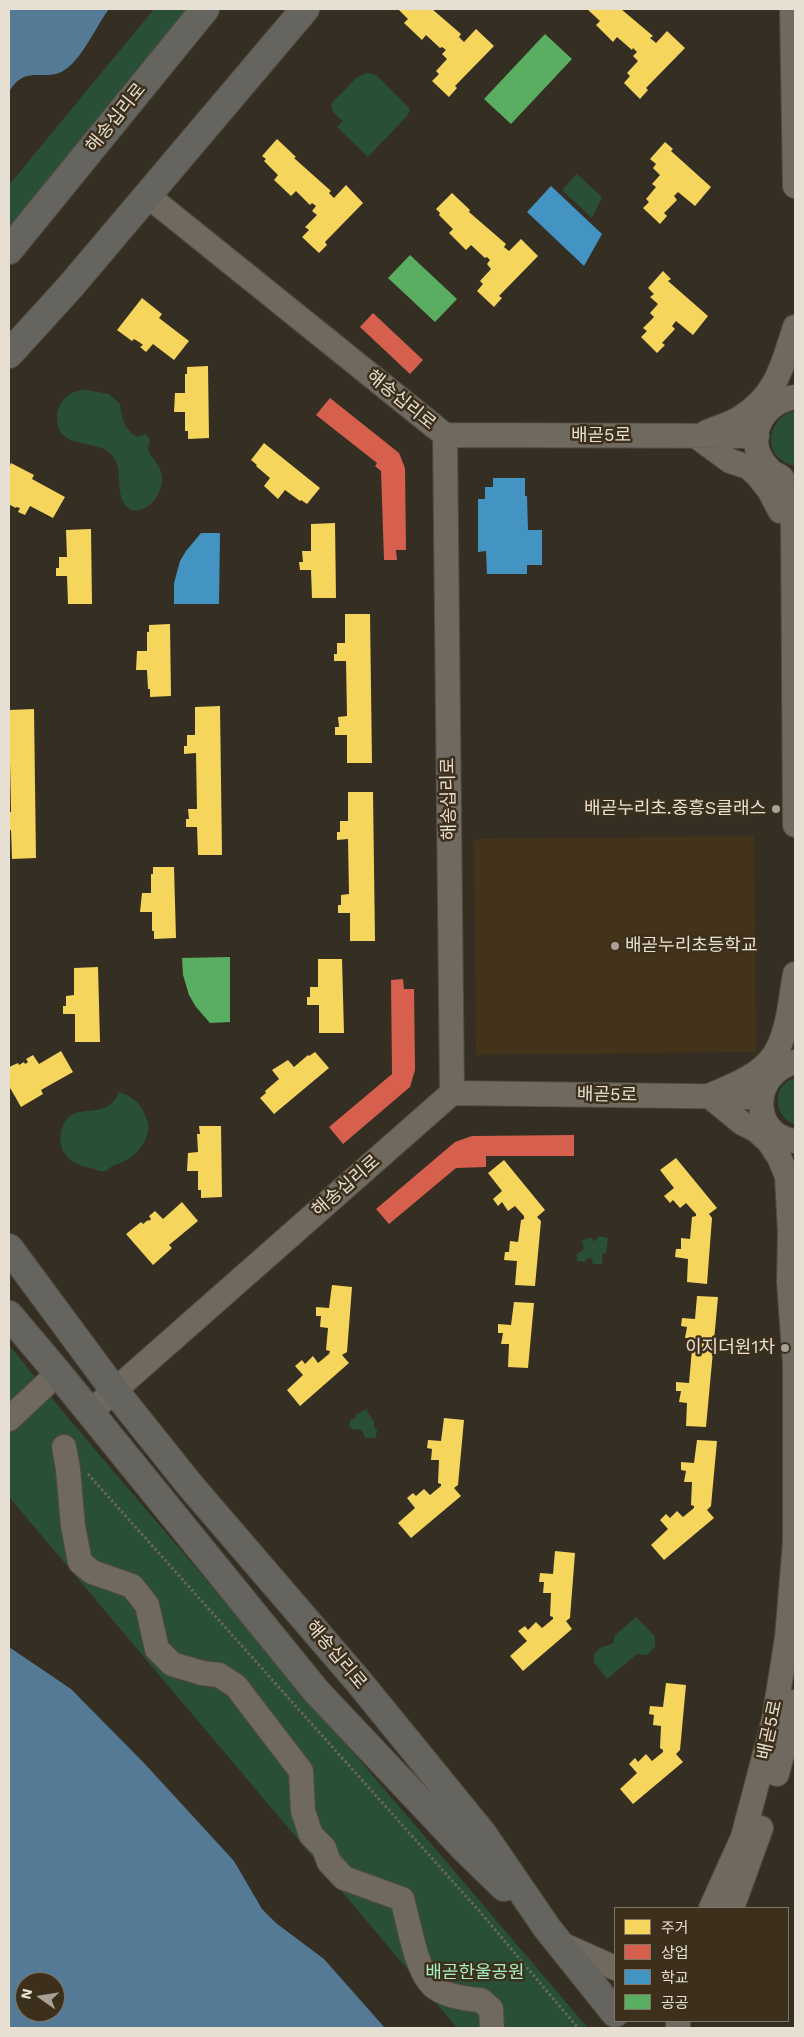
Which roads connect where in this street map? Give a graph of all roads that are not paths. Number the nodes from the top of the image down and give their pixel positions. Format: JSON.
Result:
{"nodes":[{"id":1,"x":205,"y":9,"type":"edge"},
{"id":2,"x":305,"y":9,"type":"edge"},
{"id":3,"x":792,"y":9,"type":"edge"},
{"id":4,"x":795,"y":186,"type":"edge"},
{"id":5,"x":148,"y":196,"type":"junction"},
{"id":6,"x":9,"y":250,"type":"edge"},
{"id":7,"x":795,"y":327,"type":"edge"},
{"id":8,"x":9,"y":354,"type":"edge"},
{"id":9,"x":795,"y":396,"type":"edge"},
{"id":10,"x":445,"y":435,"type":"junction"},
{"id":11,"x":696,"y":436,"type":"junction"},
{"id":12,"x":756,"y":436,"type":"junction"},
{"id":13,"x":787,"y":478,"type":"edge"},
{"id":14,"x":793,"y":558,"type":"junction"},
{"id":15,"x":795,"y":825,"type":"edge"},
{"id":16,"x":795,"y":974,"type":"edge"},
{"id":17,"x":795,"y":1006,"type":"edge"},
{"id":18,"x":788,"y":1065,"type":"edge"},
{"id":19,"x":452,"y":1092,"type":"junction"},
{"id":20,"x":709,"y":1096,"type":"junction"},
{"id":21,"x":761,"y":1097,"type":"junction"},
{"id":22,"x":788,"y":1138,"type":"edge"},
{"id":23,"x":795,"y":1180,"type":"edge"},
{"id":24,"x":9,"y":1248,"type":"edge"},
{"id":25,"x":9,"y":1315,"type":"edge"},
{"id":26,"x":795,"y":1364,"type":"edge"},
{"id":27,"x":58,"y":1373,"type":"junction"},
{"id":28,"x":114,"y":1390,"type":"junction"},
{"id":29,"x":90,"y":1412,"type":"junction"},
{"id":30,"x":9,"y":1420,"type":"edge"},
{"id":31,"x":64,"y":1447,"type":"road end"},
{"id":32,"x":795,"y":1688,"type":"edge"},
{"id":33,"x":711,"y":1907,"type":"edge"},
{"id":34,"x":732,"y":1907,"type":"edge"},
{"id":35,"x":553,"y":1935,"type":"junction"},
{"id":36,"x":614,"y":1967,"type":"edge"},
{"id":37,"x":614,"y":2012,"type":"edge"},
{"id":38,"x":492,"y":2028,"type":"edge"}],
"edges":[{"from":1,"to":6,"type":"main road","name":"해송십리로"},
{"from":2,"to":5,"type":"main road"},
{"from":3,"to":4,"type":"street"},
{"from":5,"to":8,"type":"main road"},
{"from":5,"to":10,"type":"street","name":"해송십리로"},
{"from":7,"to":11,"type":"street"},
{"from":9,"to":12,"type":"street"},
{"from":10,"to":11,"type":"street","name":"배곧5로"},
{"from":10,"to":19,"type":"street","name":"해송십리로"},
{"from":11,"to":12,"type":"street","name":"배곧5로"},
{"from":11,"to":14,"type":"street"},
{"from":12,"to":13,"type":"street"},
{"from":13,"to":14,"type":"street"},
{"from":14,"to":15,"type":"street"},
{"from":16,"to":20,"type":"street"},
{"from":17,"to":18,"type":"street"},
{"from":18,"to":21,"type":"street"},
{"from":19,"to":20,"type":"street","name":"배곧5로"},
{"from":19,"to":28,"type":"street","name":"해송십리로"},
{"from":20,"to":21,"type":"street","name":"배곧5로"},
{"from":20,"to":26,"type":"street","name":"배곧5로"},
{"from":21,"to":22,"type":"street"},
{"from":22,"to":23,"type":"street"},
{"from":24,"to":28,"type":"main road","name":"해송십리로"},
{"from":25,"to":27,"type":"main road","name":"해송십리로"},
{"from":26,"to":33,"type":"street","name":"배곧5로"},
{"from":27,"to":29,"type":"main road","name":"해송십리로"},
{"from":27,"to":30,"type":"street"},
{"from":28,"to":29,"type":"street","name":"해송십리로"},
{"from":28,"to":35,"type":"main road","name":"해송십리로"},
{"from":29,"to":35,"type":"main road","name":"해송십리로"},
{"from":31,"to":38,"type":"street"},
{"from":32,"to":34,"type":"street","name":"배곧5로"},
{"from":35,"to":36,"type":"street"},
{"from":35,"to":37,"type":"main road","name":"해송십리로"}]}
